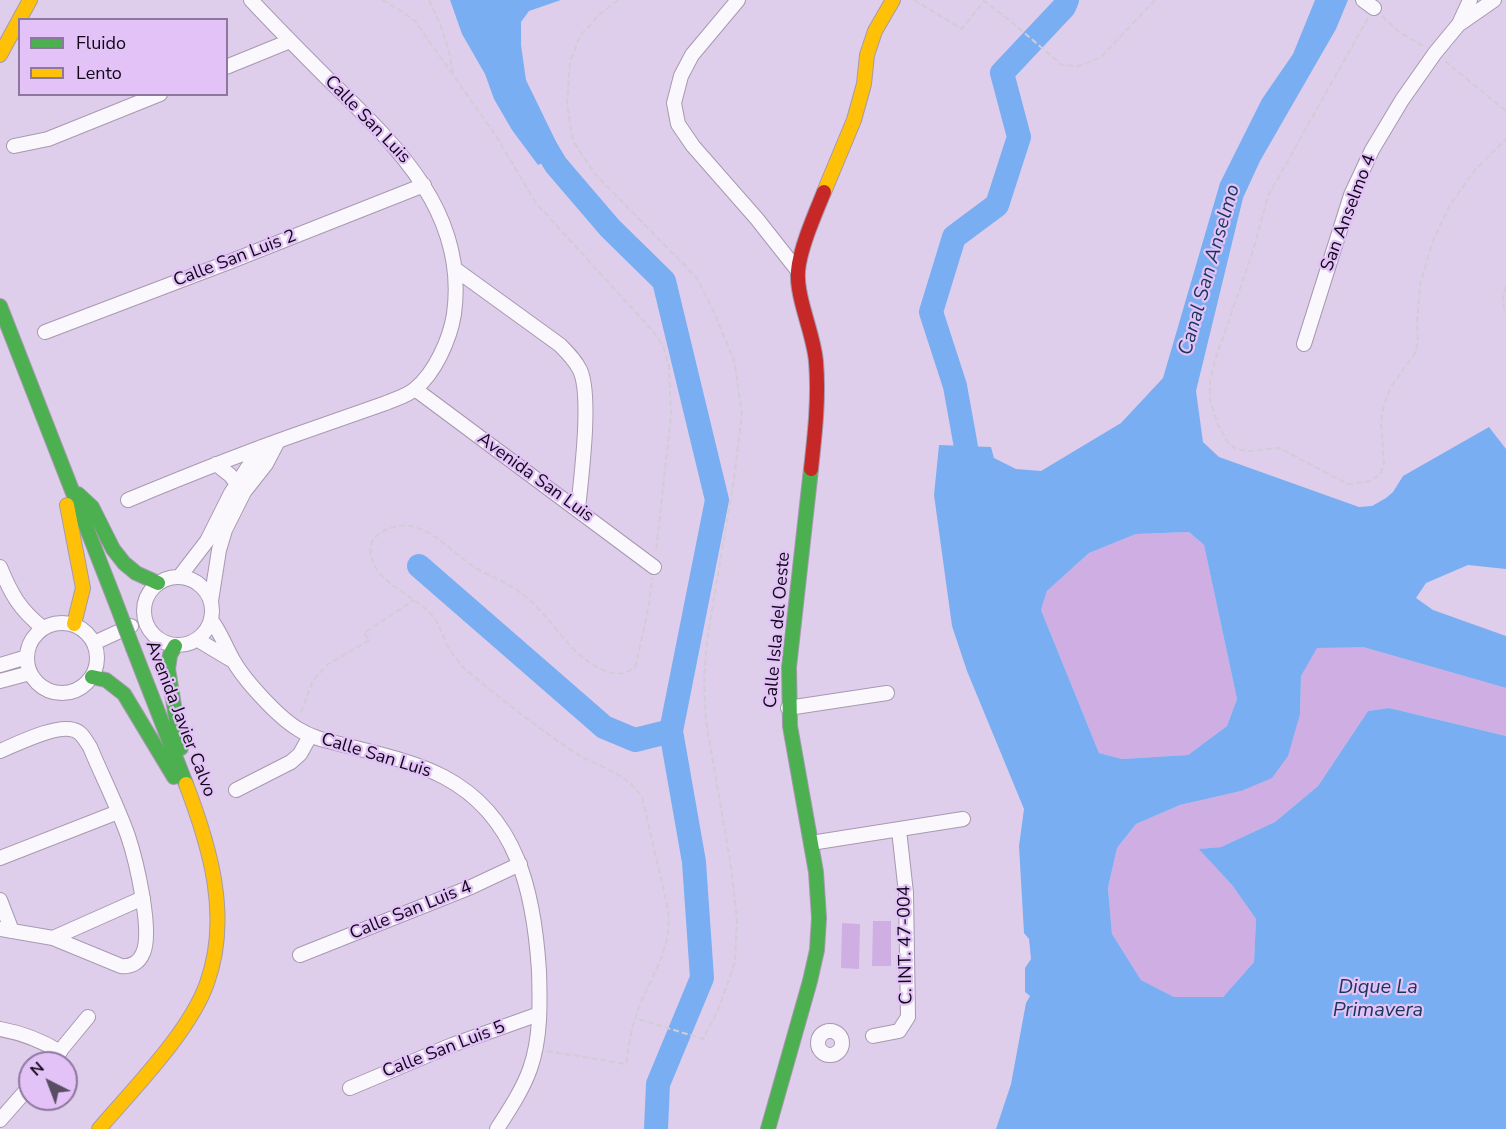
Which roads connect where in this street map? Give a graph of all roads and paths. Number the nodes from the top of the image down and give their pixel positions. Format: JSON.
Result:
{"nodes":[{"id":1,"x":30,"y":0,"type":"edge"},
{"id":2,"x":251,"y":0,"type":"edge"},
{"id":3,"x":382,"y":0,"type":"edge"},
{"id":4,"x":429,"y":0,"type":"edge"},
{"id":5,"x":618,"y":0,"type":"edge"},
{"id":6,"x":738,"y":0,"type":"edge"},
{"id":7,"x":893,"y":0,"type":"edge"},
{"id":8,"x":914,"y":0,"type":"edge"},
{"id":9,"x":1155,"y":0,"type":"edge"},
{"id":10,"x":1470,"y":0,"type":"edge"},
{"id":11,"x":1494,"y":0,"type":"edge"},
{"id":12,"x":984,"y":1,"type":"edge"},
{"id":13,"x":20,"y":18,"type":"edge"},
{"id":14,"x":18,"y":22,"type":"edge"},
{"id":15,"x":1459,"y":24,"type":"junction"},
{"id":16,"x":290,"y":41,"type":"junction"},
{"id":17,"x":0,"y":55,"type":"edge"},
{"id":18,"x":228,"y":66,"type":"edge"},
{"id":19,"x":453,"y":75,"type":"junction"},
{"id":20,"x":155,"y":96,"type":"edge"},
{"id":21,"x":14,"y":146,"type":"dead end"},
{"id":22,"x":424,"y":185,"type":"junction"},
{"id":23,"x":455,"y":269,"type":"junction"},
{"id":24,"x":798,"y":271,"type":"junction"},
{"id":25,"x":1506,"y":286,"type":"edge"},
{"id":26,"x":0,"y":306,"type":"edge"},
{"id":27,"x":1506,"y":311,"type":"edge"},
{"id":28,"x":45,"y":332,"type":"dead end"},
{"id":29,"x":1304,"y":344,"type":"dead end"},
{"id":30,"x":415,"y":389,"type":"junction"},
{"id":31,"x":278,"y":441,"type":"junction"},
{"id":32,"x":261,"y":447,"type":"junction"},
{"id":33,"x":216,"y":464,"type":"junction"},
{"id":34,"x":69,"y":481,"type":"junction"},
{"id":35,"x":240,"y":488,"type":"junction"},
{"id":36,"x":128,"y":500,"type":"dead end"},
{"id":37,"x":578,"y":509,"type":"junction"},
{"id":38,"x":0,"y":567,"type":"edge"},
{"id":39,"x":654,"y":567,"type":"junction"},
{"id":40,"x":180,"y":576,"type":"junction"},
{"id":41,"x":158,"y":583,"type":"junction"},
{"id":42,"x":414,"y":600,"type":"junction"},
{"id":43,"x":211,"y":601,"type":"junction"},
{"id":44,"x":144,"y":620,"type":"junction"},
{"id":45,"x":211,"y":620,"type":"junction"},
{"id":46,"x":74,"y":624,"type":"junction"},
{"id":47,"x":43,"y":628,"type":"junction"},
{"id":48,"x":198,"y":640,"type":"junction"},
{"id":49,"x":94,"y":643,"type":"junction"},
{"id":50,"x":175,"y":646,"type":"junction"},
{"id":51,"x":27,"y":657,"type":"junction"},
{"id":52,"x":233,"y":661,"type":"junction"},
{"id":53,"x":0,"y":664,"type":"edge"},
{"id":54,"x":30,"y":673,"type":"junction"},
{"id":55,"x":92,"y":676,"type":"junction"},
{"id":56,"x":0,"y":681,"type":"edge"},
{"id":57,"x":887,"y":693,"type":"dead end"},
{"id":58,"x":788,"y":708,"type":"junction"},
{"id":59,"x":296,"y":728,"type":"junction"},
{"id":60,"x":310,"y":736,"type":"junction"},
{"id":61,"x":0,"y":751,"type":"edge"},
{"id":62,"x":236,"y":790,"type":"dead end"},
{"id":63,"x":189,"y":795,"type":"junction"},
{"id":64,"x":118,"y":812,"type":"junction"},
{"id":65,"x":963,"y":819,"type":"dead end"},
{"id":66,"x":899,"y":830,"type":"junction"},
{"id":67,"x":811,"y":843,"type":"junction"},
{"id":68,"x":0,"y":858,"type":"edge"},
{"id":69,"x":520,"y":864,"type":"junction"},
{"id":70,"x":143,"y":898,"type":"junction"},
{"id":71,"x":0,"y":900,"type":"edge"},
{"id":72,"x":6,"y":930,"type":"edge"},
{"id":73,"x":53,"y":938,"type":"junction"},
{"id":74,"x":300,"y":955,"type":"dead end"},
{"id":75,"x":540,"y":1014,"type":"junction"},
{"id":76,"x":88,"y":1017,"type":"dead end"},
{"id":77,"x":635,"y":1017,"type":"junction"},
{"id":78,"x":0,"y":1029,"type":"edge"},
{"id":79,"x":796,"y":1034,"type":"junction"},
{"id":80,"x":873,"y":1036,"type":"dead end"},
{"id":81,"x":818,"y":1039,"type":"dead end"},
{"id":82,"x":535,"y":1049,"type":"junction"},
{"id":83,"x":58,"y":1051,"type":"edge"},
{"id":84,"x":61,"y":1051,"type":"edge"},
{"id":85,"x":350,"y":1088,"type":"dead end"},
{"id":86,"x":18,"y":1100,"type":"edge"},
{"id":87,"x":0,"y":1120,"type":"edge"},
{"id":88,"x":99,"y":1129,"type":"edge"},
{"id":89,"x":497,"y":1129,"type":"edge"},
{"id":90,"x":768,"y":1129,"type":"edge"}],
"edges":[{"from":1,"to":13,"type":"street"},
{"from":2,"to":16,"type":"street","name":"Calle San Luis"},
{"from":3,"to":19,"type":"path"},
{"from":4,"to":19,"type":"path"},
{"from":5,"to":77,"type":"path"},
{"from":6,"to":24,"type":"street","name":"Calle Isla del Oeste"},
{"from":7,"to":24,"type":"street","name":"Calle Isla del Oeste"},
{"from":8,"to":12,"type":"path"},
{"from":9,"to":12,"type":"path"},
{"from":10,"to":15,"type":"street","name":"San Anselmo 4"},
{"from":11,"to":15,"type":"street"},
{"from":14,"to":17,"type":"street"},
{"from":15,"to":29,"type":"street","name":"San Anselmo 4"},
{"from":16,"to":18,"type":"street"},
{"from":16,"to":22,"type":"street","name":"Calle San Luis"},
{"from":19,"to":39,"type":"path"},
{"from":20,"to":21,"type":"street"},
{"from":22,"to":23,"type":"street","name":"Calle San Luis"},
{"from":22,"to":28,"type":"street","name":"Calle San Luis 2"},
{"from":23,"to":30,"type":"street","name":"Calle San Luis"},
{"from":23,"to":37,"type":"street"},
{"from":24,"to":58,"type":"street","name":"Calle Isla del Oeste"},
{"from":25,"to":27,"type":"path"},
{"from":26,"to":34,"type":"street","name":"Avenida Javier Calvo"},
{"from":30,"to":31,"type":"street","name":"Calle San Luis"},
{"from":30,"to":37,"type":"street","name":"Avenida San Luis"},
{"from":31,"to":32,"type":"street","name":"Calle San Luis"},
{"from":31,"to":35,"type":"street"},
{"from":32,"to":33,"type":"street","name":"Calle San Luis"},
{"from":32,"to":35,"type":"street"},
{"from":33,"to":35,"type":"street"},
{"from":33,"to":36,"type":"street","name":"Calle San Luis"},
{"from":34,"to":41,"type":"street"},
{"from":34,"to":46,"type":"street"},
{"from":34,"to":63,"type":"street","name":"Avenida Javier Calvo","bridge":true},
{"from":35,"to":40,"type":"street"},
{"from":35,"to":43,"type":"street"},
{"from":37,"to":39,"type":"street","name":"Avenida San Luis"},
{"from":38,"to":47,"type":"street"},
{"from":39,"to":42,"type":"path"},
{"from":40,"to":41,"type":"street"},
{"from":40,"to":43,"type":"street"},
{"from":41,"to":44,"type":"street"},
{"from":42,"to":59,"type":"path"},
{"from":42,"to":77,"type":"path"},
{"from":43,"to":45,"type":"street"},
{"from":44,"to":49,"type":"street"},
{"from":44,"to":50,"type":"street"},
{"from":45,"to":48,"type":"street"},
{"from":45,"to":52,"type":"street","name":"Calle San Luis"},
{"from":46,"to":47,"type":"street"},
{"from":46,"to":49,"type":"street"},
{"from":47,"to":51,"type":"street"},
{"from":48,"to":50,"type":"street"},
{"from":48,"to":52,"type":"street","name":"Calle San Luis"},
{"from":49,"to":55,"type":"street"},
{"from":50,"to":63,"type":"street"},
{"from":51,"to":53,"type":"street"},
{"from":51,"to":54,"type":"street"},
{"from":52,"to":59,"type":"street","name":"Calle San Luis"},
{"from":54,"to":55,"type":"street"},
{"from":54,"to":56,"type":"street"},
{"from":55,"to":63,"type":"street"},
{"from":57,"to":58,"type":"street"},
{"from":58,"to":67,"type":"street","name":"Calle Isla del Oeste"},
{"from":59,"to":60,"type":"street","name":"Calle San Luis"},
{"from":60,"to":62,"type":"street"},
{"from":60,"to":69,"type":"street","name":"Calle San Luis"},
{"from":61,"to":64,"type":"street"},
{"from":63,"to":88,"type":"street","name":"Avenida Javier Calvo"},
{"from":64,"to":68,"type":"street"},
{"from":64,"to":70,"type":"street"},
{"from":65,"to":66,"type":"street"},
{"from":66,"to":67,"type":"street"},
{"from":66,"to":80,"type":"street","name":"C. INT. 47-004"},
{"from":67,"to":79,"type":"street","name":"Calle Isla del Oeste"},
{"from":69,"to":74,"type":"street","name":"Calle San Luis 4"},
{"from":69,"to":75,"type":"street","name":"Calle San Luis"},
{"from":70,"to":73,"type":"street"},
{"from":70,"to":73,"type":"street"},
{"from":71,"to":72,"type":"street"},
{"from":72,"to":73,"type":"street"},
{"from":75,"to":82,"type":"street","name":"Calle San Luis"},
{"from":75,"to":85,"type":"street","name":"Calle San Luis 5"},
{"from":76,"to":84,"type":"street"},
{"from":77,"to":82,"type":"path"},
{"from":78,"to":83,"type":"street"},
{"from":79,"to":81,"type":"street"},
{"from":79,"to":90,"type":"street","name":"Calle Isla del Oeste"},
{"from":82,"to":89,"type":"street","name":"Calle San Luis"},
{"from":86,"to":87,"type":"street"}]}
